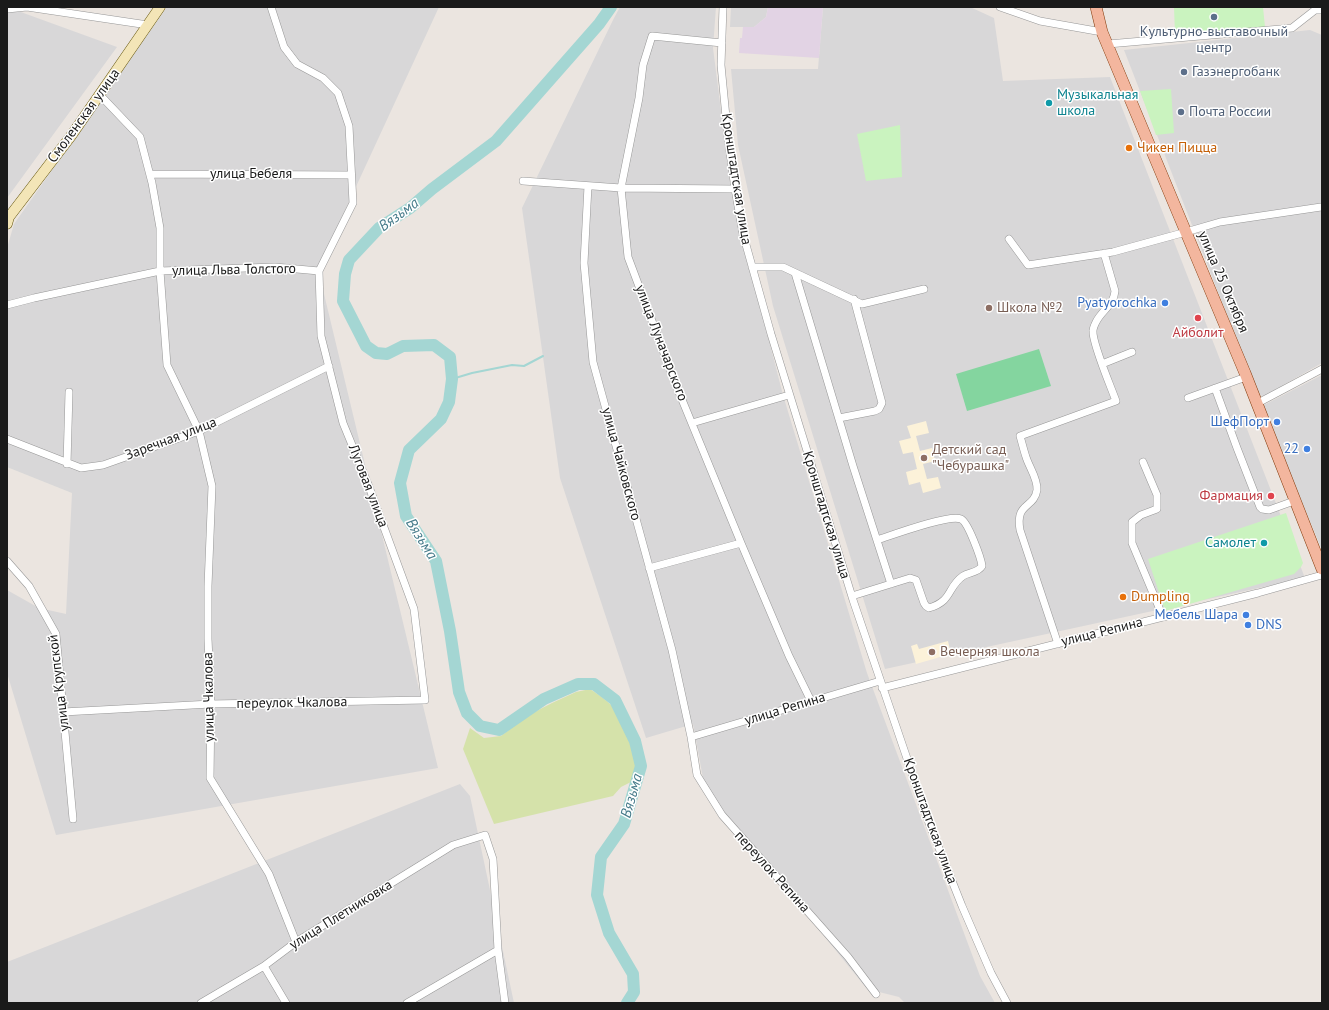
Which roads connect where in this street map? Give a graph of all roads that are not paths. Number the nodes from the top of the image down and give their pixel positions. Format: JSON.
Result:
{"nodes":[{"id":1,"x":160,"y":7,"type":"edge"},
{"id":2,"x":271,"y":7,"type":"edge"},
{"id":3,"x":723,"y":7,"type":"edge"},
{"id":4,"x":1002,"y":7,"type":"edge"},
{"id":5,"x":1096,"y":7,"type":"edge"},
{"id":6,"x":7,"y":8,"type":"edge"},
{"id":7,"x":1322,"y":10,"type":"edge"},
{"id":8,"x":148,"y":25,"type":"junction"},
{"id":9,"x":1102,"y":32,"type":"junction"},
{"id":10,"x":722,"y":43,"type":"junction"},
{"id":11,"x":1108,"y":44,"type":"junction"},
{"id":12,"x":100,"y":95,"type":"junction"},
{"id":13,"x":150,"y":174,"type":"junction"},
{"id":14,"x":351,"y":175,"type":"junction"},
{"id":15,"x":523,"y":181,"type":"dead end"},
{"id":16,"x":588,"y":186,"type":"junction"},
{"id":17,"x":621,"y":188,"type":"junction"},
{"id":18,"x":735,"y":189,"type":"junction"},
{"id":19,"x":1321,"y":206,"type":"edge"},
{"id":20,"x":8,"y":219,"type":"edge"},
{"id":21,"x":1186,"y":232,"type":"junction"},
{"id":22,"x":1009,"y":239,"type":"dead end"},
{"id":23,"x":1104,"y":253,"type":"junction"},
{"id":24,"x":752,"y":267,"type":"junction"},
{"id":25,"x":160,"y":271,"type":"junction"},
{"id":26,"x":319,"y":271,"type":"junction"},
{"id":27,"x":795,"y":273,"type":"junction"},
{"id":28,"x":924,"y":289,"type":"dead end"},
{"id":29,"x":854,"y":299,"type":"junction"},
{"id":30,"x":7,"y":305,"type":"edge"},
{"id":31,"x":1132,"y":352,"type":"dead end"},
{"id":32,"x":1102,"y":364,"type":"junction"},
{"id":33,"x":329,"y":366,"type":"junction"},
{"id":34,"x":1322,"y":369,"type":"edge"},
{"id":35,"x":1246,"y":377,"type":"junction"},
{"id":36,"x":1215,"y":388,"type":"junction"},
{"id":37,"x":69,"y":392,"type":"dead end"},
{"id":38,"x":790,"y":396,"type":"junction"},
{"id":39,"x":1188,"y":398,"type":"dead end"},
{"id":40,"x":1256,"y":404,"type":"junction"},
{"id":41,"x":839,"y":418,"type":"junction"},
{"id":42,"x":692,"y":423,"type":"junction"},
{"id":43,"x":199,"y":431,"type":"junction"},
{"id":44,"x":7,"y":439,"type":"edge"},
{"id":45,"x":1143,"y":462,"type":"dead end"},
{"id":46,"x":67,"y":464,"type":"junction"},
{"id":47,"x":1294,"y":501,"type":"junction"},
{"id":48,"x":877,"y":540,"type":"junction"},
{"id":49,"x":741,"y":543,"type":"junction"},
{"id":50,"x":7,"y":560,"type":"edge"},
{"id":51,"x":649,"y":568,"type":"junction"},
{"id":52,"x":1322,"y":569,"type":"edge"},
{"id":53,"x":1322,"y":575,"type":"edge"},
{"id":54,"x":891,"y":584,"type":"junction"},
{"id":55,"x":852,"y":596,"type":"junction"},
{"id":56,"x":1162,"y":617,"type":"junction"},
{"id":57,"x":1058,"y":644,"type":"junction"},
{"id":58,"x":881,"y":684,"type":"junction"},
{"id":59,"x":425,"y":700,"type":"joint"},
{"id":60,"x":811,"y":701,"type":"junction"},
{"id":61,"x":212,"y":704,"type":"junction"},
{"id":62,"x":64,"y":712,"type":"junction"},
{"id":63,"x":691,"y":737,"type":"junction"},
{"id":64,"x":73,"y":819,"type":"dead end"},
{"id":65,"x":296,"y":942,"type":"junction"},
{"id":66,"x":498,"y":950,"type":"junction"},
{"id":67,"x":264,"y":966,"type":"junction"},
{"id":68,"x":876,"y":994,"type":"dead end"},
{"id":69,"x":201,"y":1003,"type":"edge"},
{"id":70,"x":286,"y":1003,"type":"edge"},
{"id":71,"x":407,"y":1003,"type":"edge"},
{"id":72,"x":505,"y":1003,"type":"edge"},
{"id":73,"x":1007,"y":1003,"type":"edge"}],
"edges":[{"from":1,"to":8,"type":"main road","name":"Смоленская улица"},
{"from":2,"to":14,"type":"street"},
{"from":3,"to":10,"type":"street","name":"Кронштадтская улица"},
{"from":4,"to":9,"type":"street"},
{"from":5,"to":9,"type":"main road","name":"улица 25 Октября"},
{"from":6,"to":8,"type":"street"},
{"from":7,"to":11,"type":"street"},
{"from":8,"to":12,"type":"main road","name":"Смоленская улица"},
{"from":9,"to":11,"type":"main road","name":"улица 25 Октября"},
{"from":10,"to":17,"type":"street","name":"улица Луначарского"},
{"from":10,"to":18,"type":"street","name":"Кронштадтская улица"},
{"from":11,"to":21,"type":"main road","name":"улица 25 Октября"},
{"from":12,"to":13,"type":"street","name":"улица Льва Толстого"},
{"from":12,"to":20,"type":"main road","name":"Смоленская улица"},
{"from":13,"to":14,"type":"street","name":"улица Бебеля"},
{"from":13,"to":25,"type":"street","name":"улица Льва Толстого"},
{"from":14,"to":26,"type":"street"},
{"from":15,"to":16,"type":"street"},
{"from":16,"to":17,"type":"street"},
{"from":16,"to":51,"type":"street","name":"улица Чайковского"},
{"from":17,"to":18,"type":"street"},
{"from":17,"to":42,"type":"street","name":"улица Луначарского"},
{"from":18,"to":24,"type":"street","name":"Кронштадтская улица"},
{"from":19,"to":21,"type":"street"},
{"from":21,"to":23,"type":"street"},
{"from":21,"to":35,"type":"main road","name":"улица 25 Октября"},
{"from":22,"to":23,"type":"street"},
{"from":23,"to":32,"type":"street"},
{"from":24,"to":27,"type":"street"},
{"from":24,"to":38,"type":"street","name":"Кронштадтская улица"},
{"from":25,"to":26,"type":"street","name":"улица Льва Толстого"},
{"from":25,"to":30,"type":"street","name":"улица Льва Толстого"},
{"from":25,"to":43,"type":"street","name":"улица Льва Толстого"},
{"from":26,"to":33,"type":"street","name":"Луговая улица"},
{"from":27,"to":29,"type":"street"},
{"from":27,"to":41,"type":"street"},
{"from":28,"to":29,"type":"street"},
{"from":29,"to":41,"type":"street"},
{"from":31,"to":32,"type":"street"},
{"from":32,"to":57,"type":"street"},
{"from":33,"to":43,"type":"street","name":"Заречная улица"},
{"from":33,"to":59,"type":"street","name":"Луговая улица"},
{"from":34,"to":40,"type":"street"},
{"from":35,"to":36,"type":"street"},
{"from":35,"to":40,"type":"main road","name":"улица 25 Октября"},
{"from":36,"to":39,"type":"street"},
{"from":36,"to":47,"type":"street"},
{"from":37,"to":46,"type":"street"},
{"from":38,"to":42,"type":"street"},
{"from":38,"to":55,"type":"street","name":"Кронштадтская улица"},
{"from":40,"to":47,"type":"main road","name":"улица 25 Октября"},
{"from":41,"to":48,"type":"street"},
{"from":42,"to":49,"type":"street","name":"улица Луначарского"},
{"from":43,"to":46,"type":"street","name":"Заречная улица"},
{"from":43,"to":61,"type":"street","name":"улица Чкалова"},
{"from":44,"to":46,"type":"street","name":"Заречная улица"},
{"from":45,"to":56,"type":"street"},
{"from":47,"to":52,"type":"main road","name":"улица 25 Октября"},
{"from":48,"to":54,"type":"street"},
{"from":48,"to":54,"type":"street"},
{"from":49,"to":51,"type":"street"},
{"from":49,"to":60,"type":"street","name":"улица Луначарского"},
{"from":50,"to":62,"type":"street","name":"улица Крупской"},
{"from":51,"to":63,"type":"street","name":"улица Чайковского"},
{"from":53,"to":56,"type":"street","name":"улица Репина"},
{"from":54,"to":55,"type":"street"},
{"from":55,"to":58,"type":"street","name":"Кронштадтская улица"},
{"from":56,"to":57,"type":"street","name":"улица Репина"},
{"from":57,"to":58,"type":"street","name":"улица Репина"},
{"from":58,"to":60,"type":"street","name":"улица Репина"},
{"from":58,"to":73,"type":"street","name":"Кронштадтская улица"},
{"from":59,"to":61,"type":"street","name":"переулок Чкалова"},
{"from":60,"to":63,"type":"street","name":"улица Репина"},
{"from":61,"to":62,"type":"street","name":"переулок Чкалова"},
{"from":61,"to":65,"type":"street","name":"улица Чкалова"},
{"from":62,"to":64,"type":"street","name":"улица Крупской"},
{"from":63,"to":68,"type":"street","name":"переулок Репина"},
{"from":65,"to":66,"type":"street","name":"улица Плетниковка"},
{"from":65,"to":67,"type":"street","name":"улица Плетниковка"},
{"from":66,"to":71,"type":"street"},
{"from":66,"to":72,"type":"street"},
{"from":67,"to":69,"type":"street","name":"улица Плетниковка"},
{"from":67,"to":70,"type":"street"}]}
